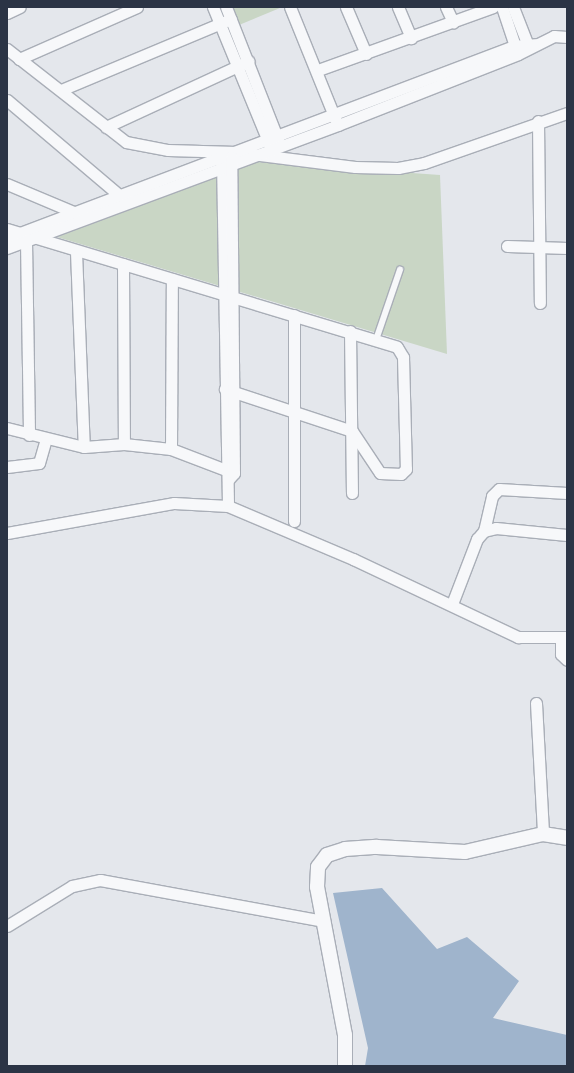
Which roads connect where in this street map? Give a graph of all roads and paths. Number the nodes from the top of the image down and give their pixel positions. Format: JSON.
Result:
{"nodes":[{"id":1,"x":20,"y":7,"type":"edge"},
{"id":2,"x":137,"y":7,"type":"edge"},
{"id":3,"x":213,"y":7,"type":"edge"},
{"id":4,"x":226,"y":7,"type":"edge"},
{"id":5,"x":290,"y":7,"type":"edge"},
{"id":6,"x":346,"y":7,"type":"edge"},
{"id":7,"x":398,"y":7,"type":"edge"},
{"id":8,"x":446,"y":7,"type":"edge"},
{"id":9,"x":493,"y":7,"type":"edge"},
{"id":10,"x":502,"y":7,"type":"edge"},
{"id":11,"x":513,"y":7,"type":"edge"},
{"id":12,"x":7,"y":13,"type":"edge"},
{"id":13,"x":231,"y":19,"type":"junction"},
{"id":14,"x":453,"y":22,"type":"junction"},
{"id":15,"x":220,"y":24,"type":"junction"},
{"id":16,"x":567,"y":37,"type":"edge"},
{"id":17,"x":411,"y":38,"type":"junction"},
{"id":18,"x":530,"y":45,"type":"junction"},
{"id":19,"x":7,"y":49,"type":"edge"},
{"id":20,"x":516,"y":50,"type":"junction"},
{"id":21,"x":366,"y":54,"type":"junction"},
{"id":22,"x":19,"y":59,"type":"junction"},
{"id":23,"x":249,"y":61,"type":"junction"},
{"id":24,"x":237,"y":66,"type":"junction"},
{"id":25,"x":318,"y":70,"type":"junction"},
{"id":26,"x":61,"y":90,"type":"junction"},
{"id":27,"x":7,"y":100,"type":"edge"},
{"id":28,"x":567,"y":113,"type":"edge"},
{"id":29,"x":336,"y":120,"type":"junction"},
{"id":30,"x":538,"y":121,"type":"junction"},
{"id":31,"x":106,"y":127,"type":"junction"},
{"id":32,"x":274,"y":142,"type":"junction"},
{"id":33,"x":257,"y":154,"type":"junction"},
{"id":34,"x":228,"y":159,"type":"junction"},
{"id":35,"x":7,"y":184,"type":"edge"},
{"id":36,"x":120,"y":196,"type":"junction"},
{"id":37,"x":76,"y":213,"type":"junction"},
{"id":38,"x":7,"y":229,"type":"edge"},
{"id":39,"x":27,"y":237,"type":"junction"},
{"id":40,"x":7,"y":238,"type":"edge"},
{"id":41,"x":507,"y":246,"type":"dead end"},
{"id":42,"x":539,"y":247,"type":"junction"},
{"id":43,"x":7,"y":248,"type":"edge"},
{"id":44,"x":567,"y":248,"type":"edge"},
{"id":45,"x":76,"y":252,"type":"junction"},
{"id":46,"x":123,"y":264,"type":"junction"},
{"id":47,"x":400,"y":270,"type":"dead end"},
{"id":48,"x":172,"y":279,"type":"junction"},
{"id":49,"x":230,"y":295,"type":"junction"},
{"id":50,"x":540,"y":303,"type":"dead end"},
{"id":51,"x":294,"y":315,"type":"junction"},
{"id":52,"x":350,"y":331,"type":"junction"},
{"id":53,"x":376,"y":340,"type":"junction"},
{"id":54,"x":229,"y":390,"type":"junction"},
{"id":55,"x":294,"y":410,"type":"junction"},
{"id":56,"x":7,"y":428,"type":"edge"},
{"id":57,"x":352,"y":432,"type":"junction"},
{"id":58,"x":29,"y":435,"type":"junction"},
{"id":59,"x":46,"y":439,"type":"junction"},
{"id":60,"x":124,"y":444,"type":"junction"},
{"id":61,"x":84,"y":447,"type":"junction"},
{"id":62,"x":171,"y":449,"type":"junction"},
{"id":63,"x":7,"y":467,"type":"edge"},
{"id":64,"x":229,"y":474,"type":"junction"},
{"id":65,"x":352,"y":493,"type":"dead end"},
{"id":66,"x":567,"y":493,"type":"edge"},
{"id":67,"x":228,"y":506,"type":"junction"},
{"id":68,"x":294,"y":520,"type":"dead end"},
{"id":69,"x":484,"y":530,"type":"junction"},
{"id":70,"x":7,"y":533,"type":"edge"},
{"id":71,"x":567,"y":535,"type":"edge"},
{"id":72,"x":452,"y":604,"type":"junction"},
{"id":73,"x":564,"y":637,"type":"edge"},
{"id":74,"x":567,"y":660,"type":"edge"},
{"id":75,"x":536,"y":703,"type":"dead end"},
{"id":76,"x":543,"y":834,"type":"junction"},
{"id":77,"x":567,"y":838,"type":"edge"},
{"id":78,"x":324,"y":921,"type":"junction"},
{"id":79,"x":7,"y":926,"type":"edge"},
{"id":80,"x":345,"y":1066,"type":"edge"}],
"edges":[{"from":1,"to":12,"type":"street"},
{"from":2,"to":22,"type":"street"},
{"from":3,"to":15,"type":"street"},
{"from":4,"to":13,"type":"street"},
{"from":5,"to":25,"type":"street"},
{"from":6,"to":21,"type":"street"},
{"from":7,"to":17,"type":"street"},
{"from":8,"to":14,"type":"street"},
{"from":9,"to":14,"type":"street"},
{"from":10,"to":20,"type":"street"},
{"from":11,"to":18,"type":"street"},
{"from":13,"to":15,"type":"street"},
{"from":13,"to":23,"type":"street"},
{"from":14,"to":17,"type":"street"},
{"from":15,"to":24,"type":"street"},
{"from":15,"to":26,"type":"street"},
{"from":16,"to":18,"type":"street"},
{"from":17,"to":21,"type":"street"},
{"from":18,"to":20,"type":"street"},
{"from":19,"to":22,"type":"street"},
{"from":20,"to":29,"type":"street"},
{"from":21,"to":25,"type":"street"},
{"from":22,"to":26,"type":"street"},
{"from":23,"to":24,"type":"street"},
{"from":23,"to":32,"type":"street"},
{"from":24,"to":31,"type":"street"},
{"from":24,"to":32,"type":"street"},
{"from":25,"to":29,"type":"street"},
{"from":26,"to":31,"type":"street"},
{"from":27,"to":36,"type":"street"},
{"from":28,"to":30,"type":"street"},
{"from":29,"to":32,"type":"street"},
{"from":30,"to":33,"type":"street"},
{"from":30,"to":42,"type":"street"},
{"from":31,"to":34,"type":"street"},
{"from":32,"to":33,"type":"street"},
{"from":32,"to":34,"type":"street"},
{"from":33,"to":34,"type":"street"},
{"from":34,"to":36,"type":"street"},
{"from":34,"to":39,"type":"street"},
{"from":34,"to":49,"type":"street"},
{"from":35,"to":37,"type":"street"},
{"from":36,"to":37,"type":"street"},
{"from":37,"to":39,"type":"street"},
{"from":38,"to":39,"type":"street"},
{"from":39,"to":40,"type":"street"},
{"from":39,"to":43,"type":"street"},
{"from":39,"to":45,"type":"street"},
{"from":39,"to":58,"type":"street"},
{"from":41,"to":42,"type":"street"},
{"from":42,"to":44,"type":"street"},
{"from":42,"to":50,"type":"street"},
{"from":45,"to":46,"type":"street"},
{"from":45,"to":61,"type":"street"},
{"from":46,"to":48,"type":"street"},
{"from":46,"to":60,"type":"street"},
{"from":47,"to":53,"type":"lane"},
{"from":48,"to":49,"type":"street"},
{"from":48,"to":62,"type":"street"},
{"from":49,"to":51,"type":"street"},
{"from":49,"to":54,"type":"street"},
{"from":51,"to":52,"type":"street"},
{"from":51,"to":55,"type":"street"},
{"from":52,"to":53,"type":"street"},
{"from":52,"to":57,"type":"street"},
{"from":53,"to":57,"type":"street"},
{"from":54,"to":55,"type":"street"},
{"from":54,"to":64,"type":"street"},
{"from":55,"to":57,"type":"street"},
{"from":55,"to":68,"type":"street"},
{"from":56,"to":58,"type":"street"},
{"from":57,"to":65,"type":"street"},
{"from":58,"to":59,"type":"street"},
{"from":59,"to":61,"type":"street"},
{"from":59,"to":63,"type":"street"},
{"from":60,"to":61,"type":"street"},
{"from":60,"to":62,"type":"street"},
{"from":62,"to":64,"type":"street"},
{"from":64,"to":67,"type":"street"},
{"from":66,"to":69,"type":"street"},
{"from":67,"to":70,"type":"street"},
{"from":67,"to":72,"type":"street"},
{"from":69,"to":71,"type":"street"},
{"from":69,"to":72,"type":"street"},
{"from":72,"to":73,"type":"street"},
{"from":73,"to":74,"type":"street"},
{"from":75,"to":76,"type":"street"},
{"from":76,"to":77,"type":"street"},
{"from":76,"to":78,"type":"street"},
{"from":78,"to":79,"type":"street"},
{"from":78,"to":80,"type":"street"}]}
